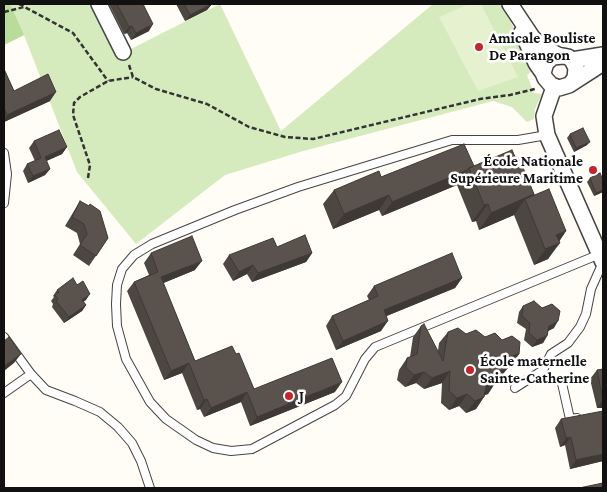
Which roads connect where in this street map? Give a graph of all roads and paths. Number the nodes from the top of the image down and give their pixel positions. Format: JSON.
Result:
{"nodes":[{"id":1,"x":19,"y":4,"type":"edge"},
{"id":2,"x":99,"y":4,"type":"edge"},
{"id":3,"x":24,"y":7,"type":"junction"},
{"id":4,"x":513,"y":9,"type":"edge"},
{"id":5,"x":4,"y":12,"type":"edge"},
{"id":6,"x":123,"y":52,"type":"joint"},
{"id":7,"x":603,"y":55,"type":"edge"},
{"id":8,"x":565,"y":58,"type":"junction"},
{"id":9,"x":603,"y":63,"type":"edge"},
{"id":10,"x":134,"y":77,"type":"junction"},
{"id":11,"x":108,"y":81,"type":"junction"},
{"id":12,"x":549,"y":82,"type":"junction"},
{"id":13,"x":572,"y":82,"type":"junction"},
{"id":14,"x":547,"y":135,"type":"junction"},
{"id":15,"x":4,"y":153,"type":"edge"},
{"id":16,"x":88,"y":178,"type":"dead end"},
{"id":17,"x":4,"y":203,"type":"edge"},
{"id":18,"x":602,"y":259,"type":"edge"},
{"id":19,"x":4,"y":337,"type":"edge"},
{"id":20,"x":31,"y":374,"type":"junction"},
{"id":21,"x":561,"y":379,"type":"dead end"},
{"id":22,"x":515,"y":388,"type":"dead end"},
{"id":23,"x":4,"y":393,"type":"edge"},
{"id":24,"x":586,"y":416,"type":"edge"},
{"id":25,"x":150,"y":488,"type":"edge"}],
"edges":[{"from":1,"to":3,"type":"path"},
{"from":2,"to":6,"type":"street"},
{"from":3,"to":5,"type":"path"},
{"from":3,"to":11,"type":"path"},
{"from":4,"to":8,"type":"street"},
{"from":4,"to":12,"type":"street"},
{"from":6,"to":10,"type":"path"},
{"from":7,"to":8,"type":"street"},
{"from":8,"to":12,"type":"street"},
{"from":8,"to":13,"type":"street"},
{"from":9,"to":13,"type":"street"},
{"from":10,"to":11,"type":"path"},
{"from":10,"to":12,"type":"path"},
{"from":11,"to":16,"type":"path"},
{"from":12,"to":13,"type":"street"},
{"from":12,"to":14,"type":"street"},
{"from":14,"to":18,"type":"street"},
{"from":14,"to":18,"type":"lane"},
{"from":15,"to":17,"type":"lane"},
{"from":18,"to":22,"type":"lane"},
{"from":19,"to":20,"type":"lane"},
{"from":20,"to":23,"type":"lane"},
{"from":20,"to":25,"type":"lane"},
{"from":21,"to":24,"type":"lane"}]}
